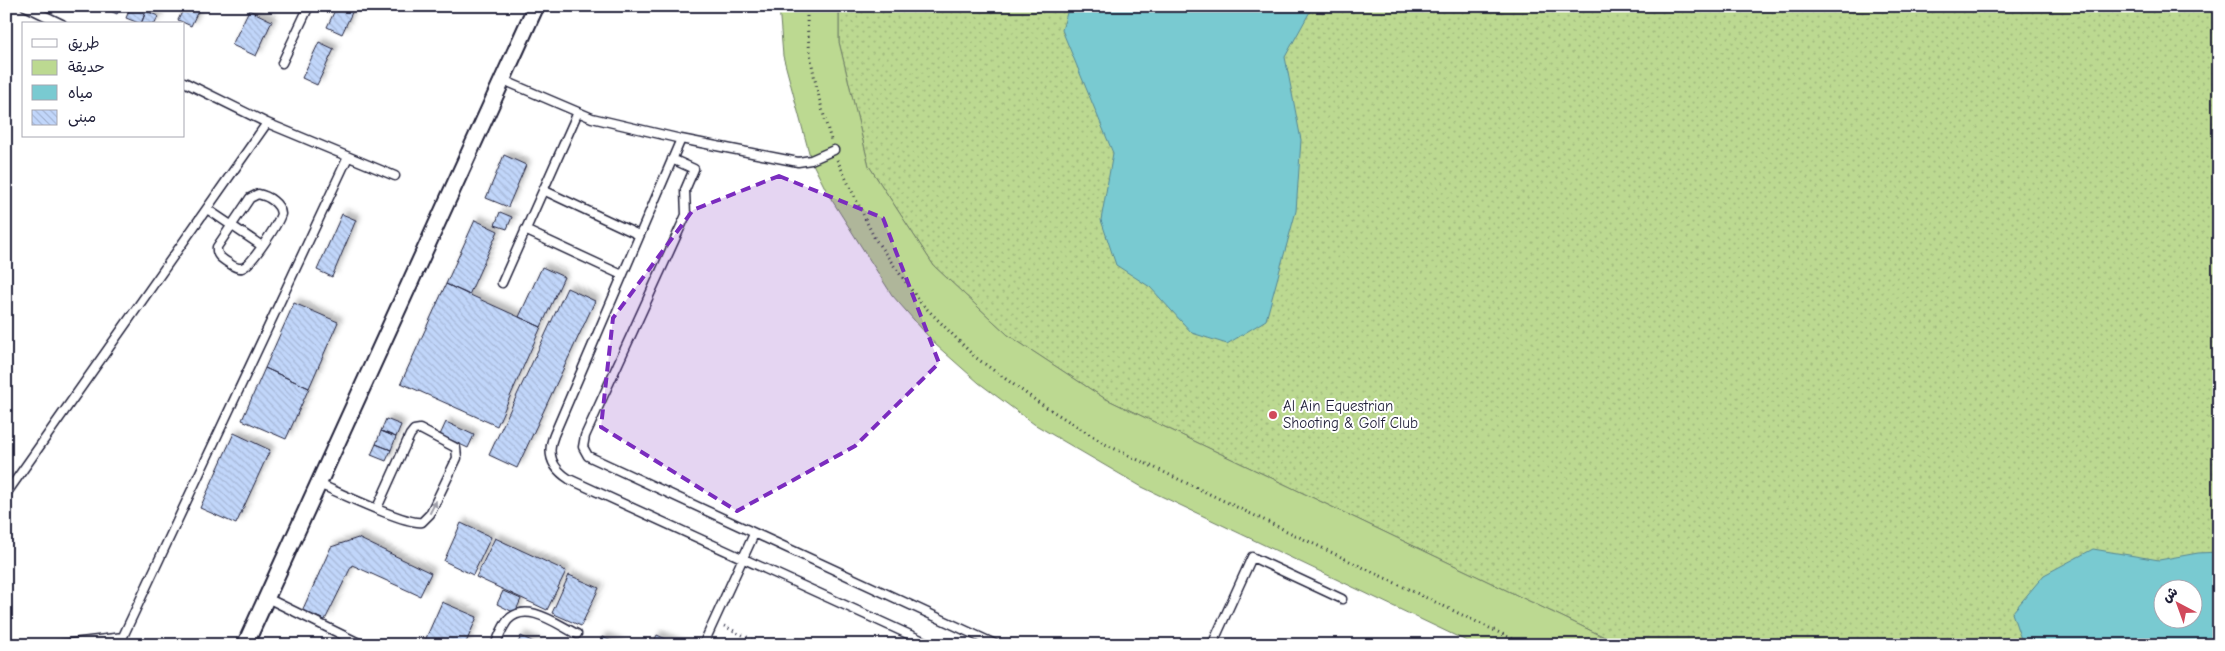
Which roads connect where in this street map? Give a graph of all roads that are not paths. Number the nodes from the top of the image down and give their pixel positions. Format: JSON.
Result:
{"nodes":[{"id":1,"x":25,"y":6,"type":"edge"},
{"id":2,"x":309,"y":6,"type":"edge"},
{"id":3,"x":536,"y":6,"type":"edge"},
{"id":4,"x":58,"y":22,"type":"edge"},
{"id":5,"x":282,"y":64,"type":"dead end"},
{"id":6,"x":503,"y":80,"type":"junction"},
{"id":7,"x":185,"y":82,"type":"edge"},
{"id":8,"x":578,"y":112,"type":"junction"},
{"id":9,"x":268,"y":122,"type":"junction"},
{"id":10,"x":681,"y":139,"type":"junction"},
{"id":11,"x":834,"y":150,"type":"road end"},
{"id":12,"x":348,"y":158,"type":"junction"},
{"id":13,"x":672,"y":159,"type":"junction"},
{"id":14,"x":396,"y":176,"type":"dead end"},
{"id":15,"x":543,"y":190,"type":"junction"},
{"id":16,"x":206,"y":209,"type":"junction"},
{"id":17,"x":231,"y":226,"type":"junction"},
{"id":18,"x":525,"y":230,"type":"junction"},
{"id":19,"x":640,"y":235,"type":"junction"},
{"id":20,"x":262,"y":246,"type":"junction"},
{"id":21,"x":622,"y":275,"type":"junction"},
{"id":22,"x":502,"y":283,"type":"dead end"},
{"id":23,"x":319,"y":484,"type":"junction"},
{"id":24,"x":6,"y":494,"type":"edge"},
{"id":25,"x":377,"y":508,"type":"junction"},
{"id":26,"x":754,"y":534,"type":"junction"},
{"id":27,"x":743,"y":558,"type":"junction"},
{"id":28,"x":266,"y":598,"type":"junction"},
{"id":29,"x":1342,"y":599,"type":"dead end"},
{"id":30,"x":577,"y":634,"type":"dead end"},
{"id":31,"x":123,"y":636,"type":"junction"},
{"id":32,"x":346,"y":641,"type":"edge"},
{"id":33,"x":56,"y":645,"type":"edge"},
{"id":34,"x":119,"y":645,"type":"edge"},
{"id":35,"x":245,"y":645,"type":"edge"},
{"id":36,"x":363,"y":645,"type":"edge"},
{"id":37,"x":495,"y":645,"type":"edge"},
{"id":38,"x":703,"y":645,"type":"edge"},
{"id":39,"x":932,"y":645,"type":"edge"},
{"id":40,"x":997,"y":645,"type":"edge"},
{"id":41,"x":1212,"y":645,"type":"edge"}],
"edges":[{"from":1,"to":4,"type":"lane"},
{"from":2,"to":5,"type":"lane"},
{"from":3,"to":6,"type":"street"},
{"from":6,"to":8,"type":"lane"},
{"from":6,"to":23,"type":"street"},
{"from":7,"to":9,"type":"lane"},
{"from":8,"to":10,"type":"lane"},
{"from":8,"to":15,"type":"lane"},
{"from":9,"to":12,"type":"lane"},
{"from":9,"to":16,"type":"lane"},
{"from":10,"to":11,"type":"lane"},
{"from":10,"to":13,"type":"lane"},
{"from":12,"to":14,"type":"lane"},
{"from":12,"to":31,"type":"lane"},
{"from":13,"to":19,"type":"lane"},
{"from":13,"to":26,"type":"lane"},
{"from":15,"to":18,"type":"lane"},
{"from":15,"to":19,"type":"lane"},
{"from":16,"to":17,"type":"lane"},
{"from":16,"to":24,"type":"lane"},
{"from":17,"to":20,"type":"lane"},
{"from":17,"to":20,"type":"lane"},
{"from":17,"to":20,"type":"lane"},
{"from":18,"to":21,"type":"lane"},
{"from":18,"to":22,"type":"lane"},
{"from":19,"to":21,"type":"lane"},
{"from":21,"to":27,"type":"lane"},
{"from":23,"to":25,"type":"lane"},
{"from":23,"to":28,"type":"street"},
{"from":25,"to":25,"type":"lane","one_way":true},
{"from":26,"to":27,"type":"lane"},
{"from":26,"to":40,"type":"lane"},
{"from":27,"to":38,"type":"lane"},
{"from":27,"to":39,"type":"lane"},
{"from":28,"to":32,"type":"lane"},
{"from":28,"to":35,"type":"street"},
{"from":29,"to":41,"type":"lane"},
{"from":30,"to":37,"type":"lane"},
{"from":31,"to":33,"type":"lane"},
{"from":31,"to":34,"type":"lane"},
{"from":32,"to":36,"type":"lane"}]}
